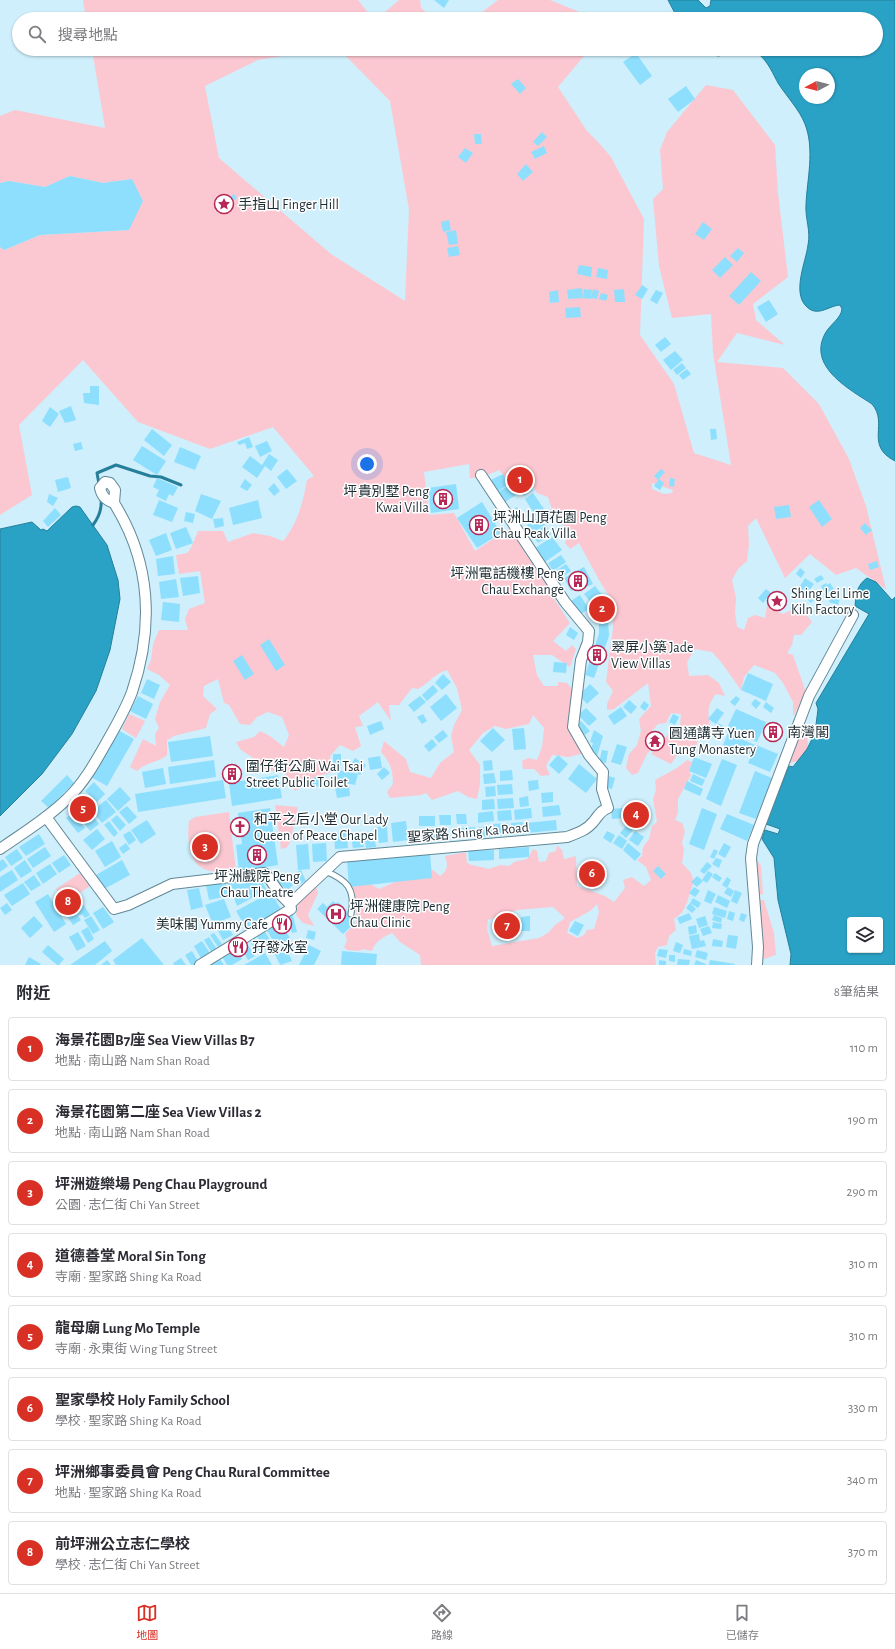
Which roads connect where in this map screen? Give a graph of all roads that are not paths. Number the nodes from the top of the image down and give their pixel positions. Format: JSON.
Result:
{"nodes":[{"id":1,"x":481,"y":475,"type":"dead end"},
{"id":2,"x":114,"y":503,"type":"dead end"},
{"id":3,"x":854,"y":615,"type":"dead end"},
{"id":4,"x":46,"y":817,"type":"junction"},
{"id":5,"x":0,"y":849,"type":"edge"},
{"id":6,"x":326,"y":871,"type":"junction"},
{"id":7,"x":290,"y":904,"type":"junction"},
{"id":8,"x":352,"y":914,"type":"dead end"},
{"id":9,"x":200,"y":965,"type":"edge"},
{"id":10,"x":757,"y":965,"type":"edge"}],
"edges":[{"from":1,"to":6,"type":"street","name":"聖家路 Shing Ka Road"},
{"from":2,"to":4,"type":"street"},
{"from":3,"to":10,"type":"street"},
{"from":4,"to":5,"type":"street"},
{"from":4,"to":7,"type":"street"},
{"from":6,"to":7,"type":"street","name":"聖家路 Shing Ka Road"},
{"from":6,"to":8,"type":"lane"},
{"from":7,"to":9,"type":"street","name":"聖家路 Shing Ka Road"}]}
